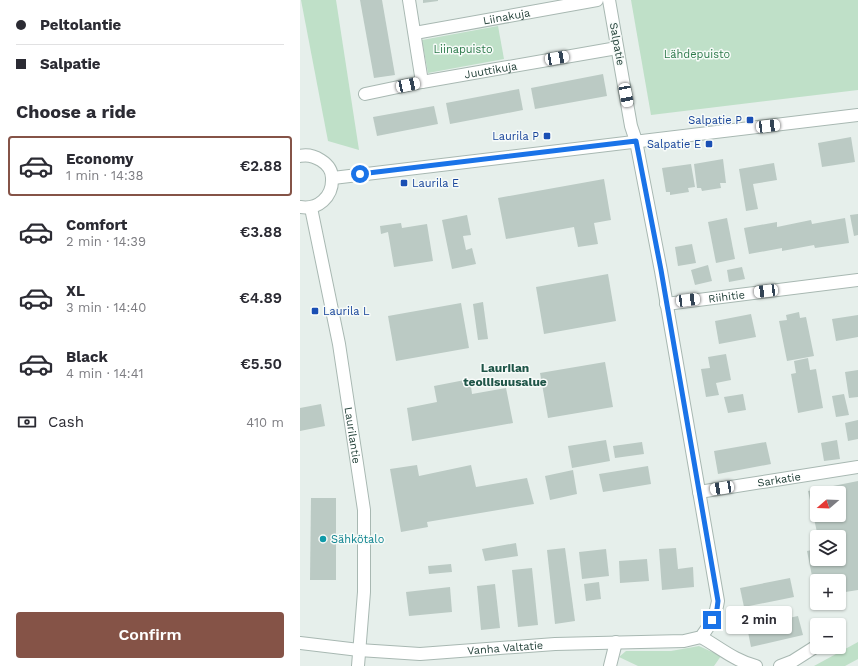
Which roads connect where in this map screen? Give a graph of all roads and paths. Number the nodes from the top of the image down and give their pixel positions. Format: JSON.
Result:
{"nodes":[{"id":1,"x":409,"y":0,"type":"edge"},
{"id":2,"x":598,"y":0,"type":"edge"},
{"id":3,"x":609,"y":0,"type":"edge"},
{"id":4,"x":415,"y":34,"type":"junction"},
{"id":5,"x":617,"y":48,"type":"junction"},
{"id":6,"x":422,"y":82,"type":"junction"},
{"id":7,"x":365,"y":94,"type":"dead end"},
{"id":8,"x":858,"y":115,"type":"edge"},
{"id":9,"x":636,"y":141,"type":"junction"},
{"id":10,"x":301,"y":152,"type":"edge"},
{"id":11,"x":332,"y":178,"type":"junction"},
{"id":12,"x":306,"y":207,"type":"edge"},
{"id":13,"x":858,"y":280,"type":"edge"},
{"id":14,"x":666,"y":304,"type":"junction"},
{"id":15,"x":858,"y":467,"type":"edge"},
{"id":16,"x":699,"y":492,"type":"junction"},
{"id":17,"x":704,"y":632,"type":"junction"},
{"id":18,"x":616,"y":642,"type":"junction"},
{"id":19,"x":300,"y":643,"type":"edge"},
{"id":20,"x":359,"y":650,"type":"junction"},
{"id":21,"x":810,"y":650,"type":"edge"},
{"id":22,"x":358,"y":666,"type":"edge"},
{"id":23,"x":610,"y":666,"type":"edge"},
{"id":24,"x":756,"y":666,"type":"edge"},
{"id":25,"x":780,"y":666,"type":"edge"}],
"edges":[{"from":1,"to":4,"type":"street"},
{"from":2,"to":4,"type":"street","name":"Liinakuja"},
{"from":3,"to":5,"type":"street","name":"Salpatie"},
{"from":4,"to":6,"type":"street"},
{"from":5,"to":6,"type":"street","name":"Juuttikuja"},
{"from":5,"to":9,"type":"street","name":"Salpatie"},
{"from":6,"to":7,"type":"street","name":"Juuttikuja"},
{"from":8,"to":9,"type":"street"},
{"from":9,"to":11,"type":"street"},
{"from":9,"to":14,"type":"street","name":"Salpatie"},
{"from":10,"to":11,"type":"street"},
{"from":11,"to":12,"type":"street"},
{"from":12,"to":20,"type":"street","name":"Laurilantie"},
{"from":13,"to":14,"type":"street","name":"Riihitie"},
{"from":14,"to":16,"type":"street","name":"Salpatie"},
{"from":15,"to":16,"type":"street","name":"Sarkatie"},
{"from":16,"to":17,"type":"street","name":"Salpatie"},
{"from":17,"to":18,"type":"street","name":"Vanha Valtatie"},
{"from":17,"to":24,"type":"street"},
{"from":18,"to":20,"type":"street","name":"Vanha Valtatie"},
{"from":18,"to":23,"type":"street"},
{"from":19,"to":20,"type":"street","name":"Vanha Valtatie"},
{"from":20,"to":22,"type":"street","name":"Laurilantie"},
{"from":21,"to":25,"type":"street"}]}
